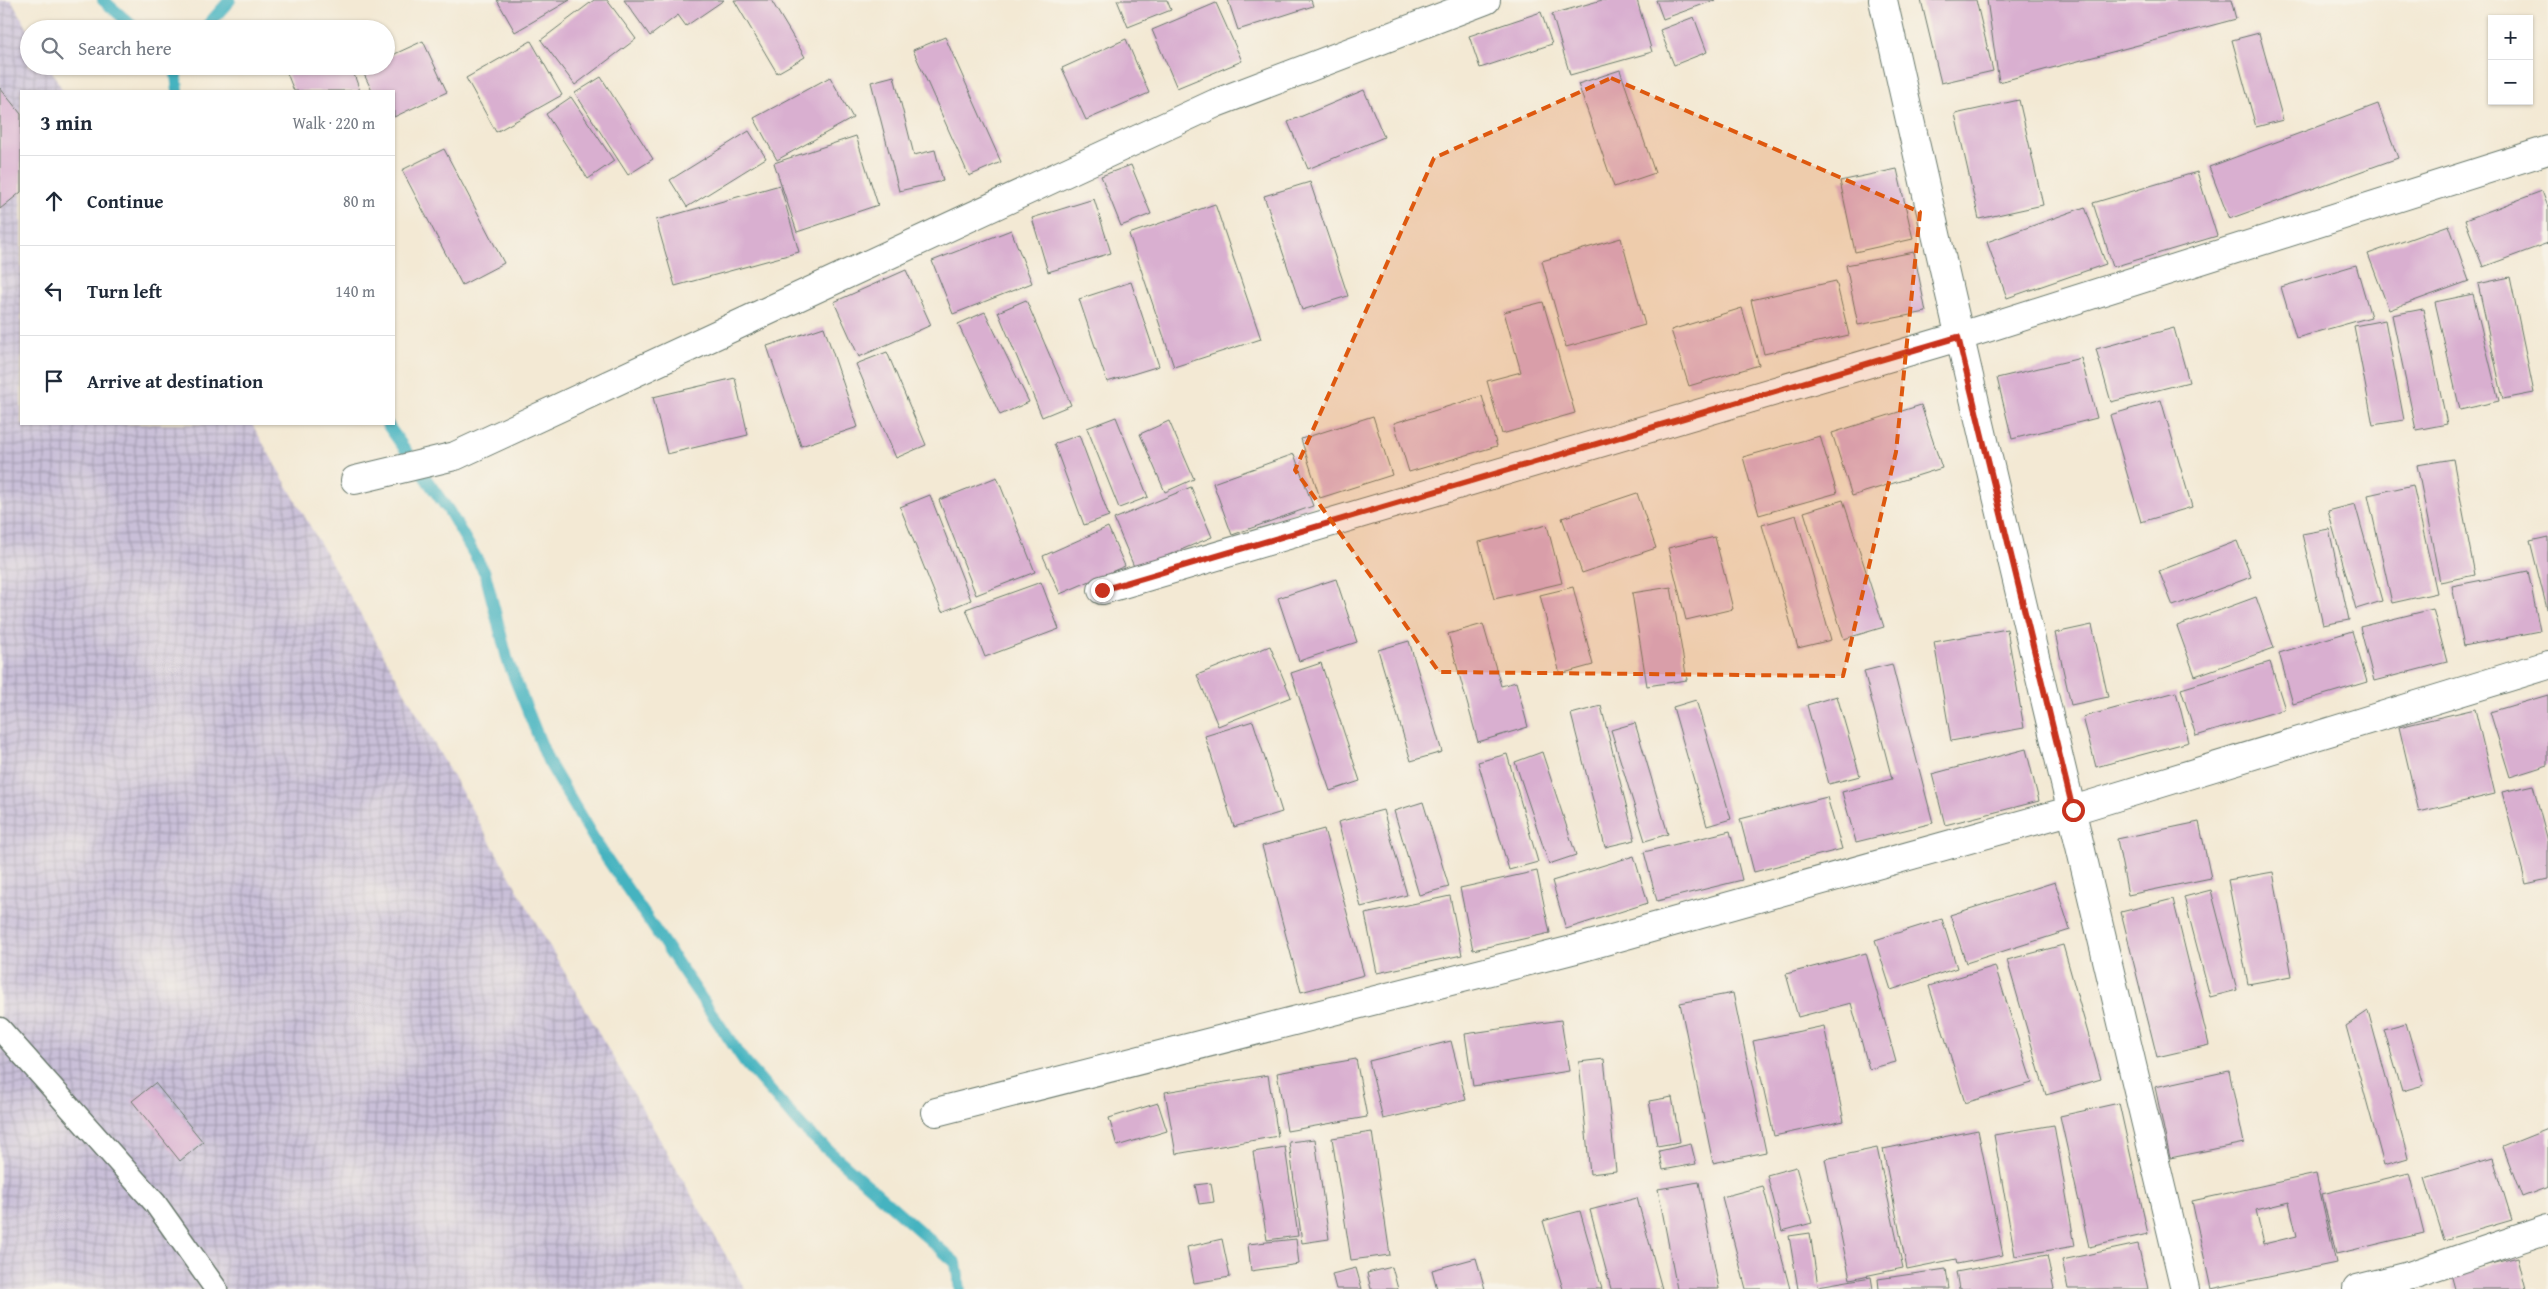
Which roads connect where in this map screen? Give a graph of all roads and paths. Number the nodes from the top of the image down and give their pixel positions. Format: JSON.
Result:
{"nodes":[{"id":1,"x":1486,"y":0,"type":"edge"},
{"id":2,"x":1882,"y":0,"type":"edge"},
{"id":3,"x":2548,"y":150,"type":"edge"},
{"id":4,"x":1958,"y":337,"type":"junction"},
{"id":5,"x":355,"y":480,"type":"dead end"},
{"id":6,"x":1102,"y":590,"type":"dead end"},
{"id":7,"x":2548,"y":665,"type":"edge"},
{"id":8,"x":2073,"y":810,"type":"junction"},
{"id":9,"x":0,"y":1030,"type":"edge"},
{"id":10,"x":936,"y":1112,"type":"dead end"},
{"id":11,"x":2548,"y":1229,"type":"edge"},
{"id":12,"x":216,"y":1289,"type":"edge"},
{"id":13,"x":2184,"y":1289,"type":"edge"},
{"id":14,"x":2357,"y":1289,"type":"edge"}],
"edges":[{"from":1,"to":5,"type":"street"},
{"from":2,"to":4,"type":"street"},
{"from":3,"to":4,"type":"street"},
{"from":4,"to":6,"type":"street"},
{"from":4,"to":8,"type":"street"},
{"from":7,"to":8,"type":"street"},
{"from":8,"to":10,"type":"street"},
{"from":8,"to":13,"type":"street"},
{"from":9,"to":12,"type":"lane"},
{"from":11,"to":14,"type":"street"}]}
